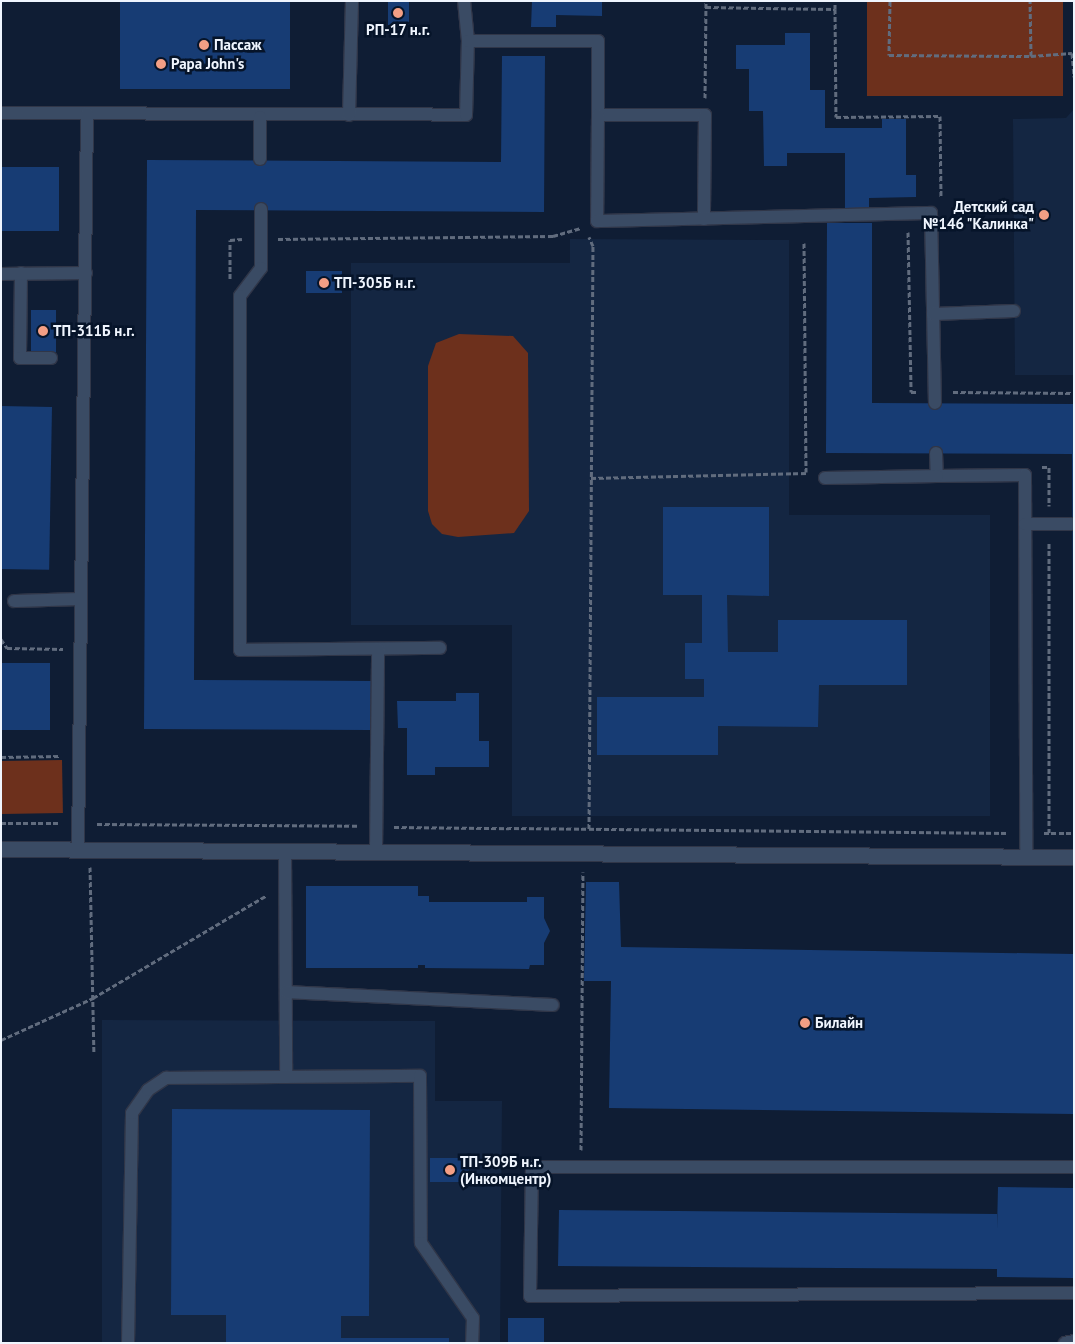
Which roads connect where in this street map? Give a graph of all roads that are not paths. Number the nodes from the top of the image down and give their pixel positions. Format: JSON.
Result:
{"nodes":[{"id":1,"x":352,"y":1,"type":"edge"},
{"id":2,"x":464,"y":1,"type":"edge"},
{"id":3,"x":468,"y":41,"type":"junction"},
{"id":4,"x":1,"y":113,"type":"edge"},
{"id":5,"x":87,"y":113,"type":"junction"},
{"id":6,"x":349,"y":115,"type":"junction"},
{"id":7,"x":598,"y":115,"type":"junction"},
{"id":8,"x":260,"y":117,"type":"junction"},
{"id":9,"x":260,"y":159,"type":"dead end"},
{"id":10,"x":261,"y":210,"type":"dead end"},
{"id":11,"x":704,"y":219,"type":"junction"},
{"id":12,"x":21,"y":273,"type":"junction"},
{"id":13,"x":86,"y":273,"type":"junction"},
{"id":14,"x":1,"y":274,"type":"edge"},
{"id":15,"x":1014,"y":311,"type":"dead end"},
{"id":16,"x":933,"y":314,"type":"junction"},
{"id":17,"x":51,"y":358,"type":"dead end"},
{"id":18,"x":935,"y":398,"type":"road end"},
{"id":19,"x":936,"y":453,"type":"dead end"},
{"id":20,"x":937,"y":476,"type":"junction"},
{"id":21,"x":825,"y":478,"type":"dead end"},
{"id":22,"x":1025,"y":524,"type":"junction"},
{"id":23,"x":1072,"y":524,"type":"dead end"},
{"id":24,"x":81,"y":599,"type":"junction"},
{"id":25,"x":14,"y":601,"type":"dead end"},
{"id":26,"x":440,"y":648,"type":"dead end"},
{"id":27,"x":378,"y":649,"type":"junction"},
{"id":28,"x":1,"y":849,"type":"edge"},
{"id":29,"x":83,"y":849,"type":"junction"},
{"id":30,"x":285,"y":851,"type":"junction"},
{"id":31,"x":376,"y":851,"type":"junction"},
{"id":32,"x":1026,"y":856,"type":"junction"},
{"id":33,"x":1074,"y":857,"type":"edge"},
{"id":34,"x":286,"y":992,"type":"junction"},
{"id":35,"x":553,"y":1005,"type":"dead end"},
{"id":36,"x":286,"y":1077,"type":"junction"},
{"id":37,"x":1074,"y":1167,"type":"edge"},
{"id":38,"x":1074,"y":1294,"type":"edge"},
{"id":39,"x":1074,"y":1342,"type":"edge"},
{"id":40,"x":128,"y":1343,"type":"edge"},
{"id":41,"x":472,"y":1343,"type":"edge"},
{"id":42,"x":1065,"y":1343,"type":"edge"}],
"edges":[{"from":1,"to":6,"type":"lane"},
{"from":2,"to":3,"type":"lane"},
{"from":3,"to":6,"type":"lane"},
{"from":3,"to":7,"type":"lane"},
{"from":4,"to":5,"type":"lane"},
{"from":5,"to":8,"type":"lane"},
{"from":5,"to":13,"type":"lane"},
{"from":6,"to":8,"type":"lane"},
{"from":7,"to":11,"type":"lane"},
{"from":7,"to":11,"type":"lane"},
{"from":8,"to":9,"type":"lane"},
{"from":10,"to":27,"type":"lane"},
{"from":11,"to":16,"type":"lane"},
{"from":12,"to":13,"type":"lane"},
{"from":12,"to":14,"type":"lane"},
{"from":12,"to":17,"type":"lane"},
{"from":13,"to":24,"type":"lane"},
{"from":15,"to":16,"type":"lane"},
{"from":16,"to":18,"type":"lane"},
{"from":19,"to":20,"type":"lane"},
{"from":20,"to":21,"type":"lane"},
{"from":20,"to":22,"type":"lane"},
{"from":22,"to":23,"type":"lane"},
{"from":22,"to":32,"type":"lane"},
{"from":24,"to":25,"type":"lane"},
{"from":24,"to":29,"type":"lane"},
{"from":26,"to":27,"type":"lane"},
{"from":27,"to":31,"type":"lane"},
{"from":28,"to":29,"type":"street"},
{"from":29,"to":30,"type":"street"},
{"from":30,"to":31,"type":"street"},
{"from":30,"to":34,"type":"lane"},
{"from":31,"to":32,"type":"street"},
{"from":32,"to":33,"type":"street"},
{"from":34,"to":35,"type":"lane"},
{"from":34,"to":36,"type":"lane"},
{"from":36,"to":40,"type":"lane"},
{"from":36,"to":41,"type":"lane"},
{"from":37,"to":38,"type":"lane"},
{"from":39,"to":42,"type":"lane"}]}
